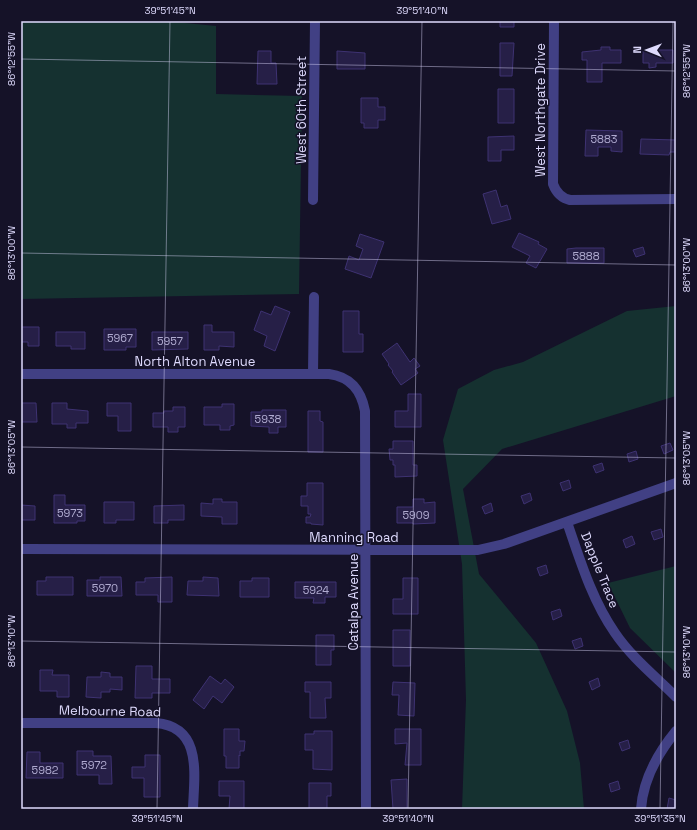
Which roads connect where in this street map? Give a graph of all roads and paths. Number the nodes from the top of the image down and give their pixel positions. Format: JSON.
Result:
{"nodes":[{"id":1,"x":315,"y":21,"type":"edge"},
{"id":2,"x":554,"y":21,"type":"edge"},
{"id":3,"x":676,"y":199,"type":"edge"},
{"id":4,"x":314,"y":200,"type":"dead end"},
{"id":5,"x":314,"y":297,"type":"dead end"},
{"id":6,"x":313,"y":373,"type":"junction"},
{"id":7,"x":21,"y":374,"type":"edge"},
{"id":8,"x":361,"y":396,"type":"joint"},
{"id":9,"x":676,"y":483,"type":"edge"},
{"id":10,"x":567,"y":522,"type":"junction"},
{"id":11,"x":21,"y":549,"type":"edge"},
{"id":12,"x":366,"y":550,"type":"junction"},
{"id":13,"x":676,"y":697,"type":"edge"},
{"id":14,"x":21,"y":723,"type":"edge"},
{"id":15,"x":676,"y":731,"type":"edge"},
{"id":16,"x":193,"y":809,"type":"edge"},
{"id":17,"x":366,"y":809,"type":"edge"},
{"id":18,"x":641,"y":809,"type":"edge"}],
"edges":[{"from":1,"to":4,"type":"street","name":"West 60th Street"},
{"from":2,"to":3,"type":"street","name":"West Northgate Drive"},
{"from":5,"to":6,"type":"street"},
{"from":6,"to":7,"type":"street","name":"North Alton Avenue"},
{"from":6,"to":8,"type":"street","name":"North Alton Avenue"},
{"from":8,"to":12,"type":"street","name":"Catalpa Avenue"},
{"from":9,"to":10,"type":"street","name":"Manning Road"},
{"from":10,"to":12,"type":"street","name":"Manning Road"},
{"from":10,"to":13,"type":"street","name":"Dapple Trace"},
{"from":11,"to":12,"type":"street","name":"Manning Road"},
{"from":12,"to":17,"type":"street","name":"Catalpa Avenue"},
{"from":14,"to":16,"type":"street","name":"Melbourne Road"},
{"from":15,"to":18,"type":"street"}]}
